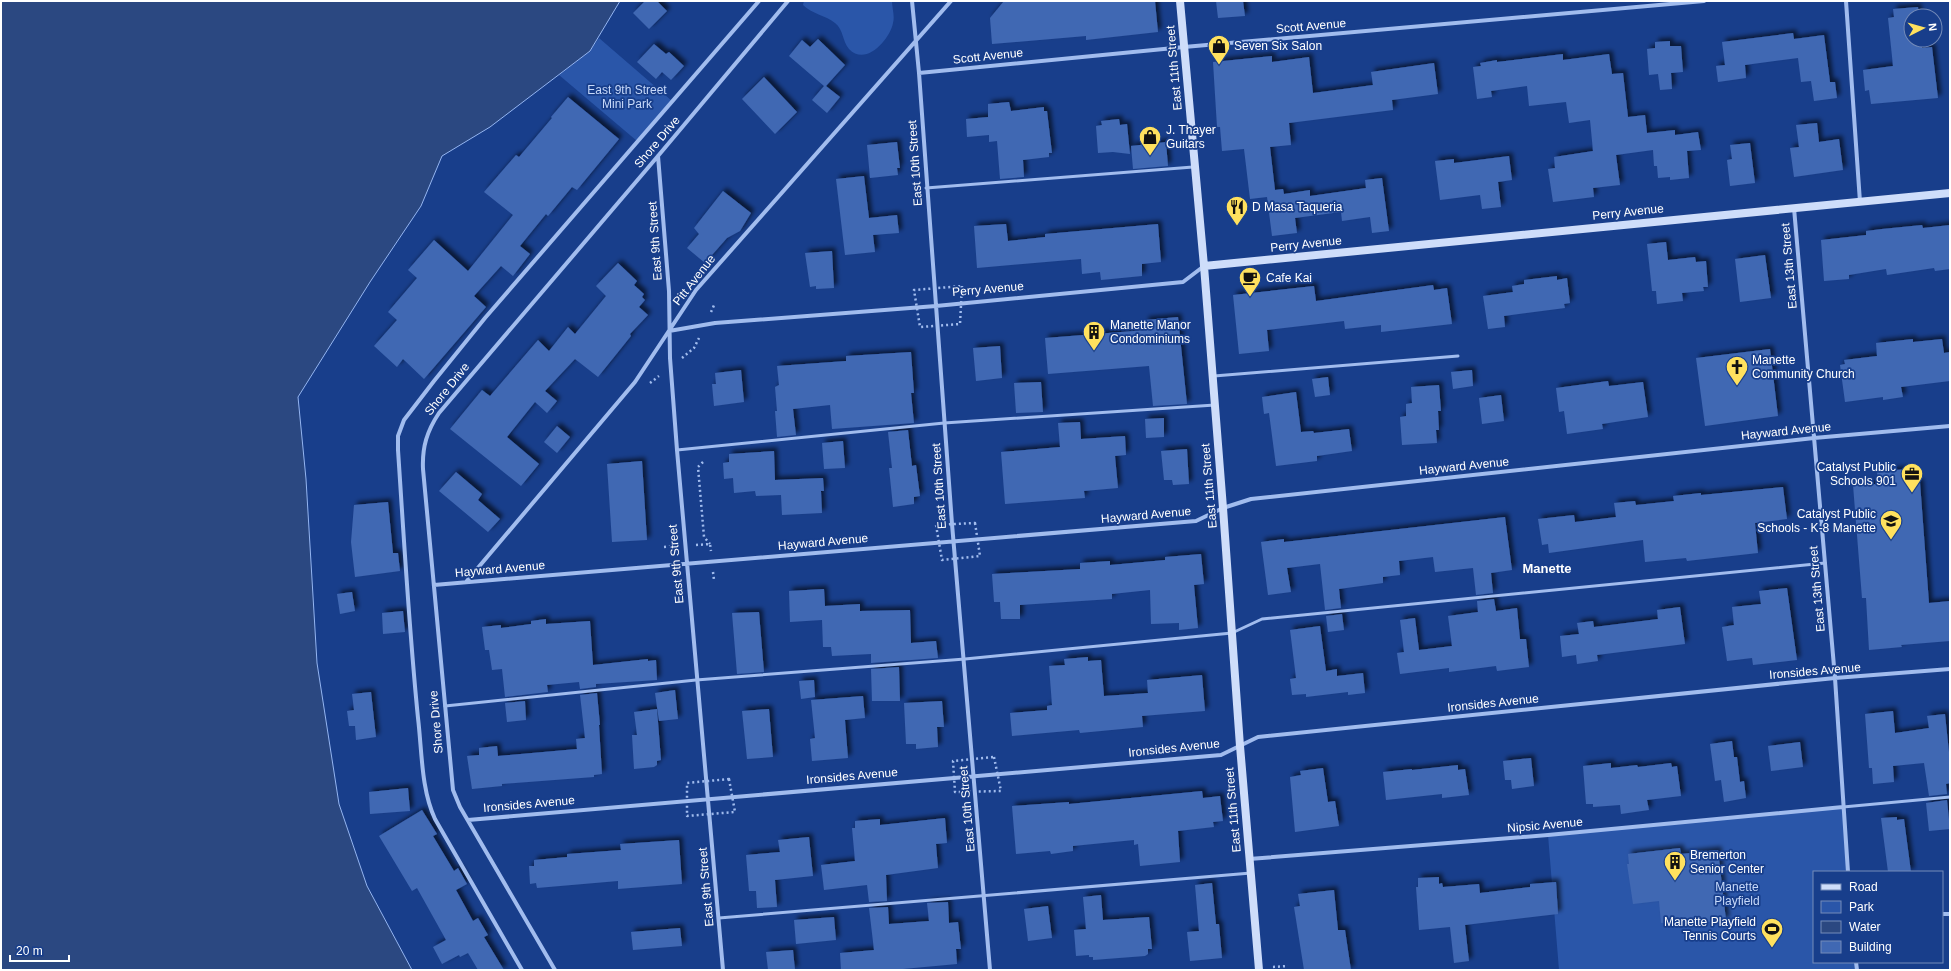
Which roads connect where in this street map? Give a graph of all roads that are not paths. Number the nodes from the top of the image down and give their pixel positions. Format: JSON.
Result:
{"nodes":[{"id":1,"x":759,"y":1,"type":"edge"},
{"id":2,"x":788,"y":1,"type":"edge"},
{"id":3,"x":912,"y":1,"type":"edge"},
{"id":4,"x":951,"y":1,"type":"edge"},
{"id":5,"x":1180,"y":1,"type":"edge"},
{"id":6,"x":1704,"y":1,"type":"edge"},
{"id":7,"x":1846,"y":1,"type":"edge"},
{"id":8,"x":916,"y":41,"type":"junction"},
{"id":9,"x":1184,"y":47,"type":"junction"},
{"id":10,"x":919,"y":73,"type":"junction"},
{"id":11,"x":658,"y":156,"type":"junction"},
{"id":12,"x":1195,"y":167,"type":"junction"},
{"id":13,"x":926,"y":188,"type":"junction"},
{"id":14,"x":1950,"y":193,"type":"edge"},
{"id":15,"x":1860,"y":202,"type":"junction"},
{"id":16,"x":1794,"y":208,"type":"junction"},
{"id":17,"x":1204,"y":266,"type":"junction"},
{"id":18,"x":936,"y":306,"type":"junction"},
{"id":19,"x":669,"y":331,"type":"junction"},
{"id":20,"x":1458,"y":356,"type":"dead end"},
{"id":21,"x":1212,"y":376,"type":"junction"},
{"id":22,"x":1215,"y":405,"type":"junction"},
{"id":23,"x":944,"y":423,"type":"junction"},
{"id":24,"x":1950,"y":426,"type":"edge"},
{"id":25,"x":1814,"y":438,"type":"junction"},
{"id":26,"x":677,"y":450,"type":"junction"},
{"id":27,"x":1224,"y":508,"type":"junction"},
{"id":28,"x":953,"y":542,"type":"junction"},
{"id":29,"x":686,"y":563,"type":"junction"},
{"id":30,"x":1825,"y":563,"type":"junction"},
{"id":31,"x":466,"y":582,"type":"junction"},
{"id":32,"x":434,"y":585,"type":"junction"},
{"id":33,"x":1232,"y":633,"type":"junction"},
{"id":34,"x":965,"y":659,"type":"junction"},
{"id":35,"x":1950,"y":669,"type":"edge"},
{"id":36,"x":1835,"y":678,"type":"junction"},
{"id":37,"x":696,"y":680,"type":"junction"},
{"id":38,"x":445,"y":706,"type":"junction"},
{"id":39,"x":1240,"y":746,"type":"junction"},
{"id":40,"x":975,"y":776,"type":"junction"},
{"id":41,"x":1950,"y":796,"type":"edge"},
{"id":42,"x":708,"y":798,"type":"junction"},
{"id":43,"x":1843,"y":807,"type":"junction"},
{"id":44,"x":468,"y":820,"type":"junction"},
{"id":45,"x":1249,"y":859,"type":"junction"},
{"id":46,"x":1848,"y":871,"type":"edge"},
{"id":47,"x":1251,"y":873,"type":"junction"},
{"id":48,"x":984,"y":894,"type":"junction"},
{"id":49,"x":718,"y":918,"type":"junction"},
{"id":50,"x":522,"y":970,"type":"edge"},
{"id":51,"x":555,"y":970,"type":"edge"},
{"id":52,"x":722,"y":970,"type":"edge"},
{"id":53,"x":990,"y":970,"type":"edge"},
{"id":54,"x":1260,"y":970,"type":"edge"}],
"edges":[{"from":1,"to":50,"type":"street","name":"Shore Drive"},
{"from":2,"to":11,"type":"street","name":"Shore Drive"},
{"from":3,"to":8,"type":"street","name":"East 10th Street"},
{"from":4,"to":8,"type":"street","name":"Pitt Avenue"},
{"from":5,"to":9,"type":"main road","name":"East 11th Street"},
{"from":6,"to":9,"type":"street","name":"Scott Avenue"},
{"from":7,"to":15,"type":"street"},
{"from":8,"to":10,"type":"street","name":"East 10th Street"},
{"from":8,"to":19,"type":"street","name":"Pitt Avenue"},
{"from":9,"to":10,"type":"street","name":"Scott Avenue"},
{"from":9,"to":12,"type":"main road","name":"East 11th Street"},
{"from":10,"to":13,"type":"street","name":"East 10th Street"},
{"from":11,"to":19,"type":"street","name":"East 9th Street"},
{"from":11,"to":32,"type":"street","name":"Shore Drive"},
{"from":12,"to":13,"type":"lane"},
{"from":12,"to":17,"type":"main road","name":"East 11th Street"},
{"from":13,"to":18,"type":"street","name":"East 10th Street"},
{"from":14,"to":15,"type":"main road","name":"Perry Avenue"},
{"from":15,"to":16,"type":"main road","name":"Perry Avenue"},
{"from":16,"to":17,"type":"main road","name":"Perry Avenue"},
{"from":16,"to":25,"type":"street","name":"East 13th Street"},
{"from":17,"to":18,"type":"street","name":"Perry Avenue"},
{"from":17,"to":21,"type":"main road","name":"East 11th Street"},
{"from":18,"to":19,"type":"street","name":"Perry Avenue"},
{"from":18,"to":23,"type":"street","name":"East 10th Street"},
{"from":19,"to":26,"type":"street","name":"East 9th Street"},
{"from":19,"to":31,"type":"street","name":"Pitt Avenue"},
{"from":20,"to":21,"type":"lane"},
{"from":21,"to":22,"type":"main road","name":"East 11th Street"},
{"from":22,"to":23,"type":"lane"},
{"from":22,"to":27,"type":"main road","name":"East 11th Street"},
{"from":23,"to":26,"type":"lane"},
{"from":23,"to":28,"type":"street","name":"East 10th Street"},
{"from":24,"to":25,"type":"street","name":"Hayward Avenue"},
{"from":25,"to":27,"type":"street","name":"Hayward Avenue"},
{"from":25,"to":30,"type":"street","name":"East 13th Street"},
{"from":26,"to":29,"type":"street","name":"East 9th Street"},
{"from":27,"to":28,"type":"street","name":"Hayward Avenue"},
{"from":27,"to":33,"type":"main road","name":"East 11th Street"},
{"from":28,"to":29,"type":"street","name":"Hayward Avenue"},
{"from":28,"to":34,"type":"street","name":"East 10th Street"},
{"from":29,"to":31,"type":"street","name":"Hayward Avenue"},
{"from":29,"to":37,"type":"street","name":"East 9th Street"},
{"from":30,"to":33,"type":"lane"},
{"from":30,"to":36,"type":"street","name":"East 13th Street"},
{"from":31,"to":32,"type":"street","name":"Hayward Avenue"},
{"from":32,"to":38,"type":"street","name":"Shore Drive"},
{"from":33,"to":34,"type":"lane"},
{"from":33,"to":39,"type":"main road","name":"East 11th Street"},
{"from":34,"to":37,"type":"lane"},
{"from":34,"to":40,"type":"street","name":"East 10th Street"},
{"from":35,"to":36,"type":"street","name":"Ironsides Avenue"},
{"from":36,"to":39,"type":"street","name":"Ironsides Avenue"},
{"from":36,"to":43,"type":"street","name":"East 13th Street"},
{"from":37,"to":38,"type":"lane"},
{"from":37,"to":42,"type":"street","name":"East 9th Street"},
{"from":38,"to":44,"type":"street","name":"Shore Drive"},
{"from":39,"to":40,"type":"street","name":"Ironsides Avenue"},
{"from":39,"to":45,"type":"main road","name":"East 11th Street"},
{"from":40,"to":42,"type":"street","name":"Ironsides Avenue"},
{"from":40,"to":48,"type":"street","name":"East 10th Street"},
{"from":41,"to":43,"type":"lane"},
{"from":42,"to":44,"type":"street","name":"Ironsides Avenue"},
{"from":42,"to":49,"type":"street","name":"East 9th Street"},
{"from":43,"to":45,"type":"street","name":"Nipsic Avenue"},
{"from":43,"to":46,"type":"street","name":"East 13th Street"},
{"from":44,"to":51,"type":"street","name":"Shore Drive"},
{"from":45,"to":47,"type":"main road","name":"East 11th Street"},
{"from":47,"to":48,"type":"lane"},
{"from":47,"to":54,"type":"main road","name":"East 11th Street"},
{"from":48,"to":49,"type":"lane"},
{"from":48,"to":53,"type":"street","name":"East 10th Street"},
{"from":49,"to":52,"type":"street","name":"East 9th Street"}]}
